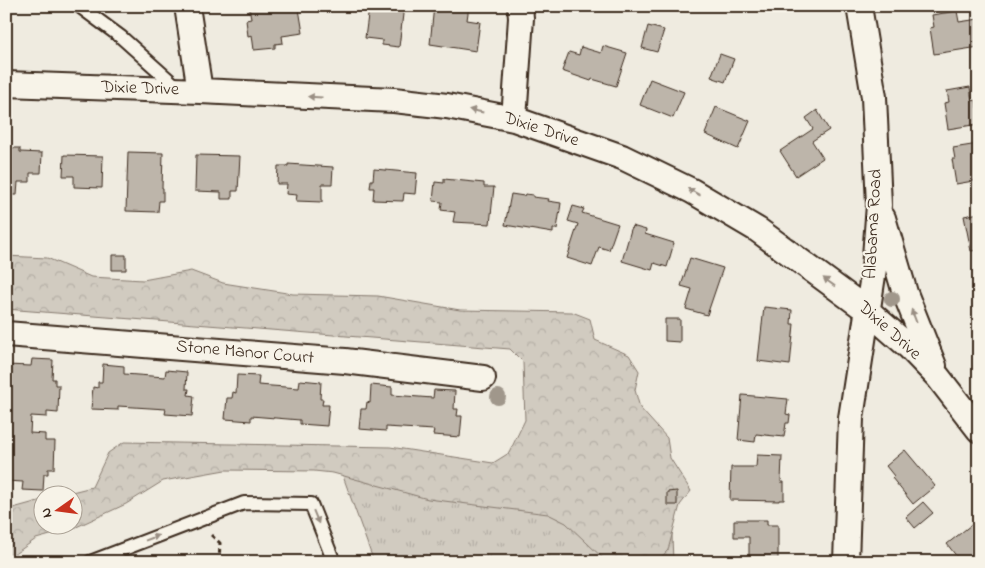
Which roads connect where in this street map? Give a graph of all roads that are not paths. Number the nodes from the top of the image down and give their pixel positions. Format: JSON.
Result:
{"nodes":[{"id":1,"x":79,"y":6,"type":"edge"},
{"id":2,"x":187,"y":6,"type":"edge"},
{"id":3,"x":520,"y":6,"type":"edge"},
{"id":4,"x":859,"y":6,"type":"edge"},
{"id":5,"x":6,"y":84,"type":"edge"},
{"id":6,"x":190,"y":90,"type":"junction"},
{"id":7,"x":514,"y":119,"type":"junction"},
{"id":8,"x":879,"y":205,"type":"junction"},
{"id":9,"x":868,"y":310,"type":"junction"},
{"id":10,"x":6,"y":334,"type":"edge"},
{"id":11,"x":938,"y":377,"type":"junction"},
{"id":12,"x":483,"y":378,"type":"dead end"},
{"id":13,"x":979,"y":430,"type":"edge"},
{"id":14,"x":90,"y":562,"type":"edge"},
{"id":15,"x":334,"y":562,"type":"edge"},
{"id":16,"x":846,"y":562,"type":"edge"}],
"edges":[{"from":1,"to":6,"type":"lane"},
{"from":2,"to":6,"type":"street"},
{"from":3,"to":7,"type":"street"},
{"from":4,"to":8,"type":"street","name":"Alabama Road"},
{"from":5,"to":6,"type":"street","name":"Dixie Drive"},
{"from":7,"to":6,"type":"street","name":"Dixie Drive","one_way":true},
{"from":9,"to":7,"type":"street","name":"Dixie Drive","one_way":true},
{"from":8,"to":9,"type":"street","name":"Alabama Road"},
{"from":11,"to":8,"type":"street","one_way":true},
{"from":9,"to":11,"type":"street","name":"Dixie Drive"},
{"from":9,"to":16,"type":"street","name":"Alabama Road"},
{"from":10,"to":12,"type":"street","name":"Stone Manor Court"},
{"from":11,"to":13,"type":"street","name":"Dixie Drive"},
{"from":14,"to":15,"type":"lane","one_way":true}]}
